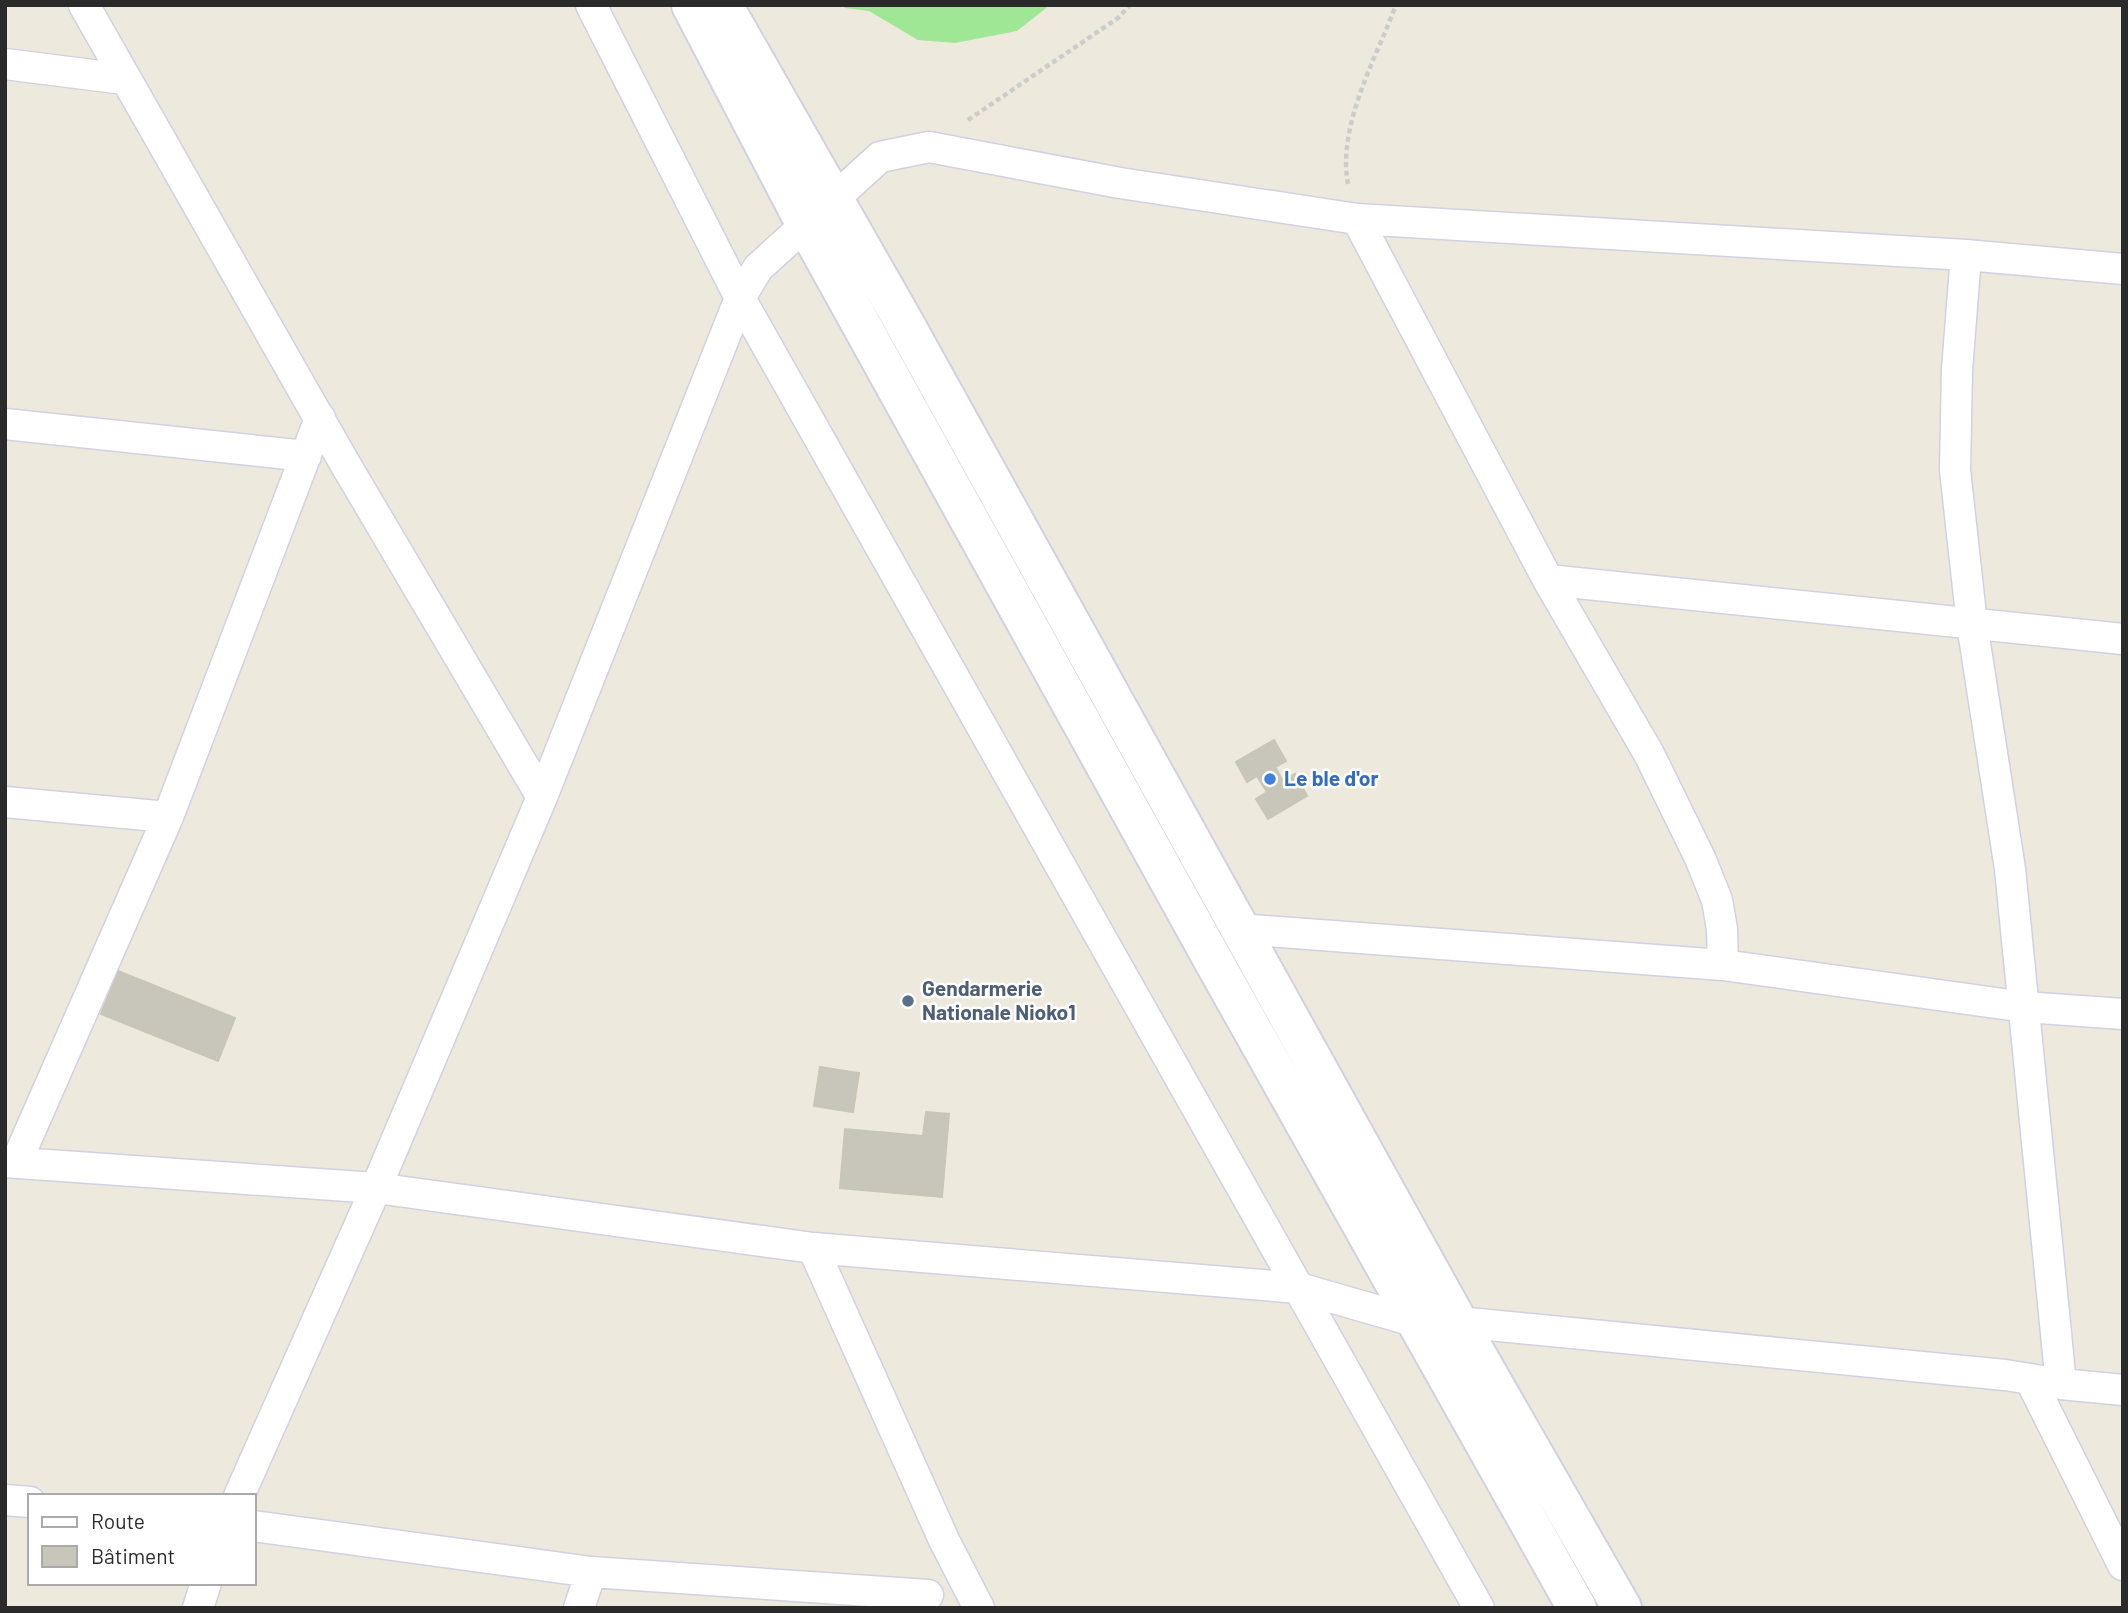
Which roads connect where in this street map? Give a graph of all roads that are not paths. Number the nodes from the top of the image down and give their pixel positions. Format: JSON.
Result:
{"nodes":[{"id":1,"x":84,"y":5,"type":"edge"},
{"id":2,"x":592,"y":5,"type":"edge"},
{"id":3,"x":691,"y":5,"type":"edge"},
{"id":4,"x":723,"y":5,"type":"edge"},
{"id":5,"x":5,"y":64,"type":"edge"},
{"id":6,"x":124,"y":79,"type":"junction"},
{"id":7,"x":820,"y":212,"type":"junction"},
{"id":8,"x":1357,"y":219,"type":"junction"},
{"id":9,"x":1966,"y":255,"type":"junction"},
{"id":10,"x":2123,"y":269,"type":"edge"},
{"id":11,"x":740,"y":298,"type":"junction"},
{"id":12,"x":320,"y":418,"type":"junction"},
{"id":13,"x":5,"y":424,"type":"edge"},
{"id":14,"x":306,"y":456,"type":"junction"},
{"id":15,"x":1548,"y":580,"type":"junction"},
{"id":16,"x":1972,"y":624,"type":"junction"},
{"id":17,"x":2123,"y":639,"type":"edge"},
{"id":18,"x":542,"y":797,"type":"junction"},
{"id":19,"x":5,"y":802,"type":"edge"},
{"id":20,"x":168,"y":817,"type":"junction"},
{"id":21,"x":1239,"y":929,"type":"junction"},
{"id":22,"x":1723,"y":965,"type":"junction"},
{"id":23,"x":2025,"y":1007,"type":"junction"},
{"id":24,"x":2123,"y":1014,"type":"edge"},
{"id":25,"x":10,"y":1163,"type":"edge"},
{"id":26,"x":376,"y":1188,"type":"junction"},
{"id":27,"x":813,"y":1248,"type":"junction"},
{"id":28,"x":1299,"y":1288,"type":"junction"},
{"id":29,"x":1417,"y":1322,"type":"junction"},
{"id":30,"x":1458,"y":1322,"type":"junction"},
{"id":31,"x":2030,"y":1379,"type":"junction"},
{"id":32,"x":2061,"y":1384,"type":"junction"},
{"id":33,"x":2123,"y":1390,"type":"edge"},
{"id":34,"x":240,"y":1494,"type":"edge"},
{"id":35,"x":5,"y":1500,"type":"edge"},
{"id":36,"x":28,"y":1502,"type":"edge"},
{"id":37,"x":256,"y":1526,"type":"edge"},
{"id":38,"x":944,"y":1540,"type":"junction"},
{"id":39,"x":2123,"y":1565,"type":"edge"},
{"id":40,"x":591,"y":1572,"type":"junction"},
{"id":41,"x":205,"y":1585,"type":"edge"},
{"id":42,"x":926,"y":1601,"type":"edge"},
{"id":43,"x":198,"y":1608,"type":"edge"},
{"id":44,"x":579,"y":1608,"type":"edge"},
{"id":45,"x":979,"y":1608,"type":"edge"},
{"id":46,"x":1479,"y":1608,"type":"edge"},
{"id":47,"x":1577,"y":1608,"type":"edge"},
{"id":48,"x":1622,"y":1608,"type":"edge"}],
"edges":[{"from":1,"to":6,"type":"street"},
{"from":2,"to":11,"type":"street"},
{"from":3,"to":7,"type":"street"},
{"from":4,"to":7,"type":"street"},
{"from":5,"to":6,"type":"street"},
{"from":6,"to":12,"type":"street"},
{"from":7,"to":8,"type":"street"},
{"from":7,"to":11,"type":"street"},
{"from":7,"to":21,"type":"street"},
{"from":7,"to":29,"type":"street"},
{"from":8,"to":9,"type":"street"},
{"from":8,"to":15,"type":"street"},
{"from":9,"to":10,"type":"street"},
{"from":9,"to":16,"type":"street"},
{"from":11,"to":18,"type":"street"},
{"from":11,"to":28,"type":"street"},
{"from":12,"to":14,"type":"street"},
{"from":12,"to":18,"type":"street"},
{"from":13,"to":14,"type":"street"},
{"from":14,"to":20,"type":"street"},
{"from":15,"to":16,"type":"street"},
{"from":15,"to":22,"type":"street"},
{"from":16,"to":17,"type":"street"},
{"from":16,"to":23,"type":"street"},
{"from":18,"to":26,"type":"street"},
{"from":19,"to":20,"type":"street"},
{"from":20,"to":25,"type":"street"},
{"from":21,"to":22,"type":"street"},
{"from":21,"to":30,"type":"street"},
{"from":22,"to":23,"type":"street"},
{"from":23,"to":24,"type":"street"},
{"from":23,"to":32,"type":"street"},
{"from":25,"to":26,"type":"street"},
{"from":26,"to":27,"type":"street"},
{"from":26,"to":34,"type":"street"},
{"from":27,"to":28,"type":"street"},
{"from":27,"to":38,"type":"street"},
{"from":28,"to":29,"type":"street"},
{"from":28,"to":46,"type":"street"},
{"from":29,"to":30,"type":"street"},
{"from":29,"to":47,"type":"street"},
{"from":30,"to":31,"type":"street"},
{"from":30,"to":48,"type":"street"},
{"from":31,"to":32,"type":"street"},
{"from":31,"to":39,"type":"street"},
{"from":32,"to":33,"type":"street"},
{"from":35,"to":36,"type":"street"},
{"from":37,"to":40,"type":"street"},
{"from":38,"to":42,"type":"street"},
{"from":38,"to":45,"type":"street"},
{"from":40,"to":42,"type":"street"},
{"from":40,"to":44,"type":"street"},
{"from":41,"to":43,"type":"street"}]}
